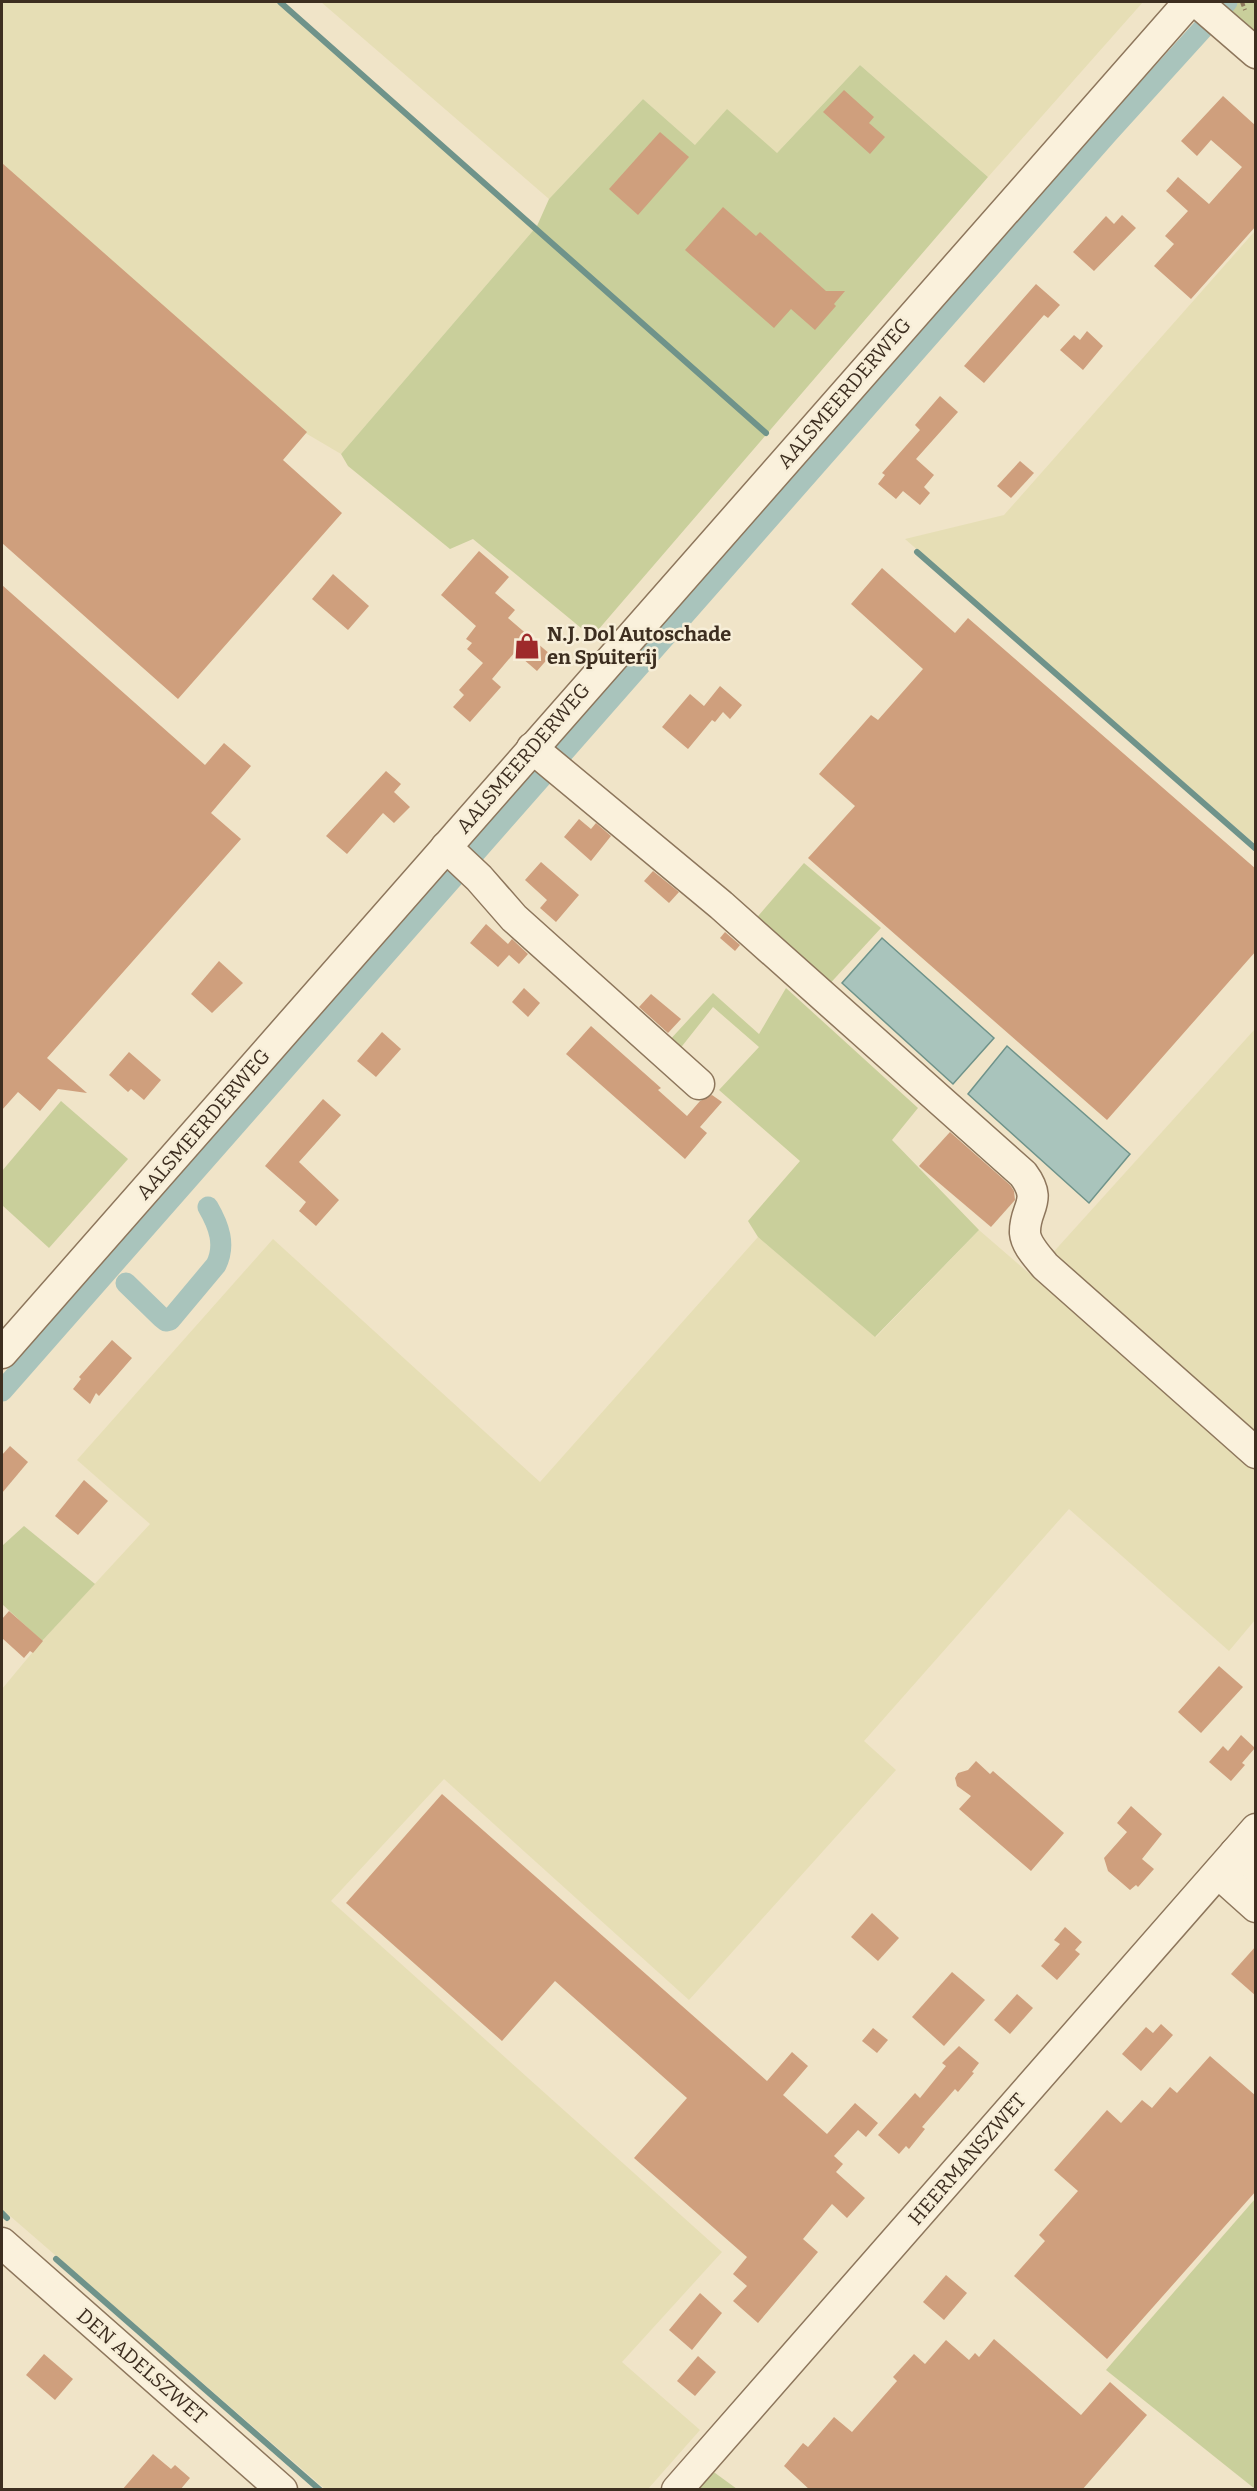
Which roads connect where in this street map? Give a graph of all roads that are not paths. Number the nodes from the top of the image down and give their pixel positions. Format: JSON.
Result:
{"nodes":[{"id":1,"x":1204,"y":9,"type":"edge"},
{"id":2,"x":1256,"y":53,"type":"edge"},
{"id":3,"x":546,"y":759,"type":"junction"},
{"id":4,"x":459,"y":860,"type":"junction"},
{"id":5,"x":699,"y":1084,"type":"dead end"},
{"id":6,"x":2,"y":1353,"type":"edge"},
{"id":7,"x":1256,"y":1454,"type":"edge"},
{"id":8,"x":1256,"y":1829,"type":"edge"},
{"id":9,"x":1236,"y":1865,"type":"edge"},
{"id":10,"x":1256,"y":1907,"type":"edge"},
{"id":11,"x":2,"y":2243,"type":"edge"},
{"id":12,"x":282,"y":2490,"type":"edge"},
{"id":13,"x":677,"y":2490,"type":"edge"}],
"edges":[{"from":1,"to":2,"type":"street"},
{"from":1,"to":3,"type":"street","name":"AALSMEERDERWEG"},
{"from":3,"to":4,"type":"street","name":"AALSMEERDERWEG"},
{"from":3,"to":7,"type":"street"},
{"from":4,"to":5,"type":"street"},
{"from":4,"to":6,"type":"street","name":"AALSMEERDERWEG"},
{"from":8,"to":9,"type":"street","name":"HEERMANSZWET"},
{"from":9,"to":10,"type":"street"},
{"from":9,"to":13,"type":"street","name":"HEERMANSZWET"},
{"from":11,"to":12,"type":"street","name":"DEN ADELSZWET"}]}
